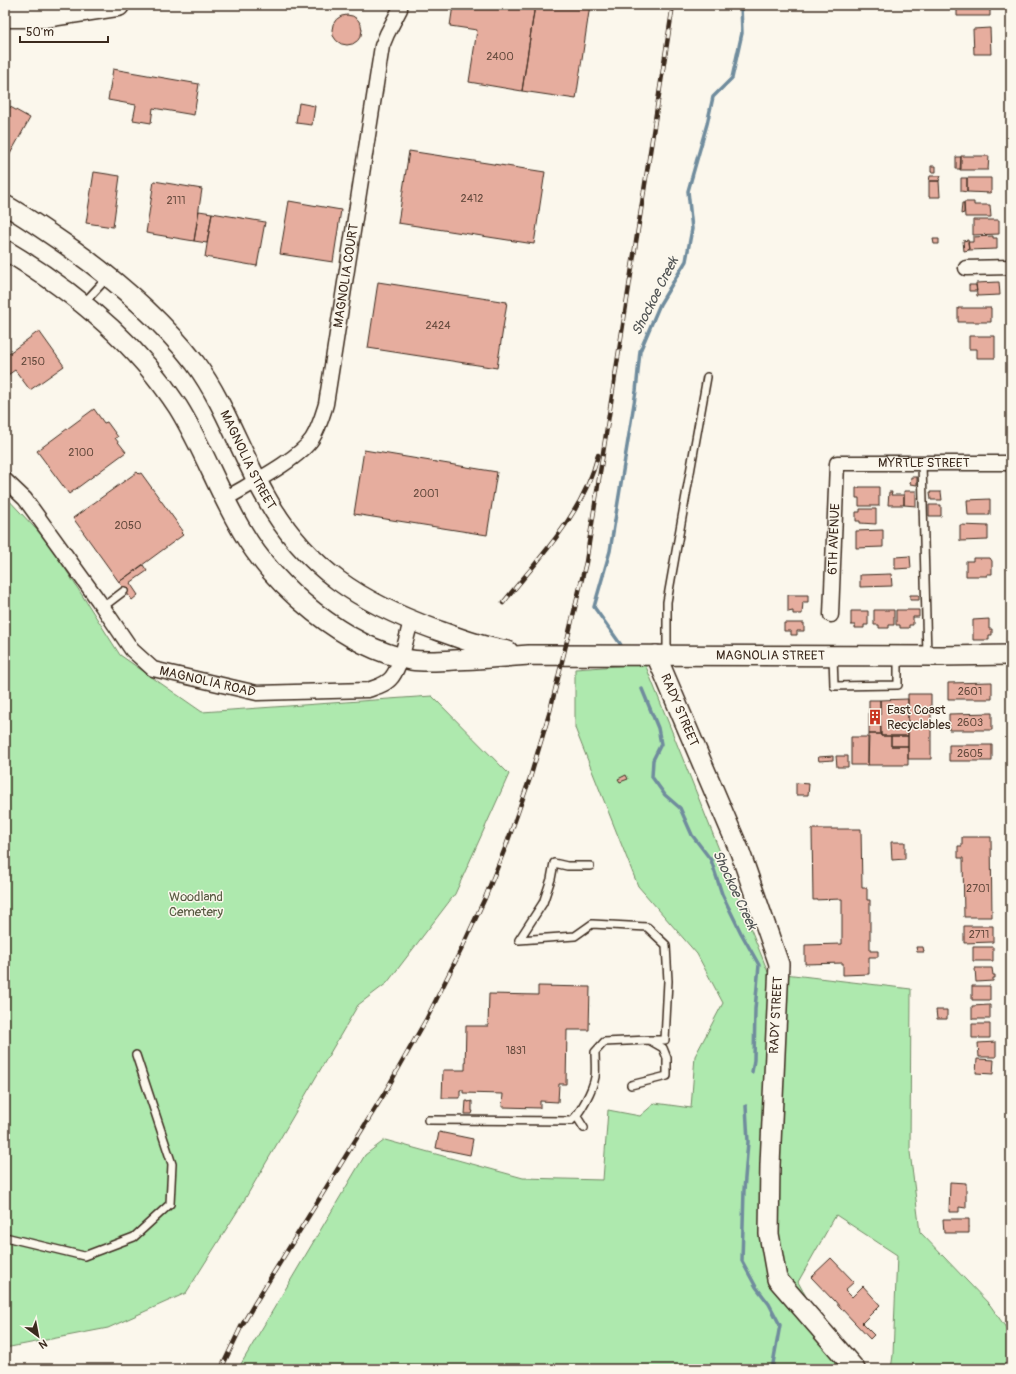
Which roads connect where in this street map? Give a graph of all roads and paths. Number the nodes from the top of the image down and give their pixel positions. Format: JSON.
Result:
{"nodes":[{"id":1,"x":118,"y":5,"type":"edge"},
{"id":2,"x":400,"y":9,"type":"dead end"},
{"id":3,"x":5,"y":16,"type":"edge"},
{"id":4,"x":5,"y":205,"type":"edge"},
{"id":5,"x":5,"y":250,"type":"edge"},
{"id":6,"x":1011,"y":267,"type":"edge"},
{"id":7,"x":966,"y":268,"type":"dead end"},
{"id":8,"x":109,"y":276,"type":"junction"},
{"id":9,"x":83,"y":304,"type":"junction"},
{"id":10,"x":707,"y":377,"type":"dead end"},
{"id":11,"x":922,"y":463,"type":"junction"},
{"id":12,"x":1011,"y":463,"type":"edge"},
{"id":13,"x":837,"y":464,"type":"joint"},
{"id":14,"x":5,"y":480,"type":"edge"},
{"id":15,"x":256,"y":480,"type":"junction"},
{"id":16,"x":225,"y":499,"type":"junction"},
{"id":17,"x":124,"y":591,"type":"dead end"},
{"id":18,"x":103,"y":607,"type":"junction"},
{"id":19,"x":831,"y":615,"type":"dead end"},
{"id":20,"x":411,"y":621,"type":"junction"},
{"id":21,"x":529,"y":655,"type":"junction"},
{"id":22,"x":662,"y":655,"type":"junction"},
{"id":23,"x":1011,"y":655,"type":"edge"},
{"id":24,"x":833,"y":656,"type":"junction"},
{"id":25,"x":898,"y":656,"type":"junction"},
{"id":26,"x":927,"y":656,"type":"junction"},
{"id":27,"x":401,"y":657,"type":"junction"},
{"id":28,"x":590,"y":866,"type":"dead end"},
{"id":29,"x":649,"y":1040,"type":"junction"},
{"id":30,"x":136,"y":1055,"type":"dead end"},
{"id":31,"x":631,"y":1085,"type":"dead end"},
{"id":32,"x":577,"y":1117,"type":"junction"},
{"id":33,"x":428,"y":1120,"type":"dead end"},
{"id":34,"x":584,"y":1128,"type":"dead end"},
{"id":35,"x":5,"y":1237,"type":"edge"},
{"id":36,"x":855,"y":1369,"type":"edge"}],
"edges":[{"from":1,"to":3,"type":"highway"},
{"from":2,"to":15,"type":"street","name":"MAGNOLIA COURT"},
{"from":4,"to":8,"type":"main road","name":"MAGNOLIA STREET"},
{"from":5,"to":9,"type":"main road","name":"MAGNOLIA STREET"},
{"from":6,"to":7,"type":"street"},
{"from":8,"to":9,"type":"lane"},
{"from":8,"to":15,"type":"main road","name":"MAGNOLIA STREET"},
{"from":9,"to":16,"type":"main road","name":"MAGNOLIA STREET"},
{"from":10,"to":22,"type":"lane"},
{"from":11,"to":12,"type":"street","name":"MYRTLE STREET"},
{"from":11,"to":13,"type":"street","name":"MYRTLE STREET"},
{"from":11,"to":26,"type":"lane"},
{"from":13,"to":19,"type":"street","name":"6TH AVENUE"},
{"from":14,"to":18,"type":"street","name":"MAGNOLIA ROAD"},
{"from":15,"to":16,"type":"street","name":"MAGNOLIA COURT"},
{"from":15,"to":20,"type":"main road","name":"MAGNOLIA STREET"},
{"from":16,"to":27,"type":"main road","name":"MAGNOLIA STREET"},
{"from":17,"to":18,"type":"lane"},
{"from":18,"to":27,"type":"street","name":"MAGNOLIA ROAD"},
{"from":20,"to":21,"type":"main road","name":"MAGNOLIA STREET"},
{"from":20,"to":27,"type":"street","name":"MAGNOLIA ROAD"},
{"from":21,"to":22,"type":"main road","name":"MAGNOLIA STREET"},
{"from":21,"to":27,"type":"main road","name":"MAGNOLIA STREET"},
{"from":22,"to":24,"type":"main road","name":"MAGNOLIA STREET"},
{"from":22,"to":36,"type":"main road","name":"RADY STREET"},
{"from":23,"to":26,"type":"main road","name":"MAGNOLIA STREET"},
{"from":24,"to":25,"type":"main road","name":"MAGNOLIA STREET"},
{"from":24,"to":25,"type":"lane"},
{"from":25,"to":26,"type":"main road","name":"MAGNOLIA STREET"},
{"from":28,"to":29,"type":"lane"},
{"from":29,"to":31,"type":"lane"},
{"from":29,"to":32,"type":"lane"},
{"from":30,"to":35,"type":"lane"},
{"from":32,"to":33,"type":"lane"},
{"from":32,"to":34,"type":"lane"}]}
